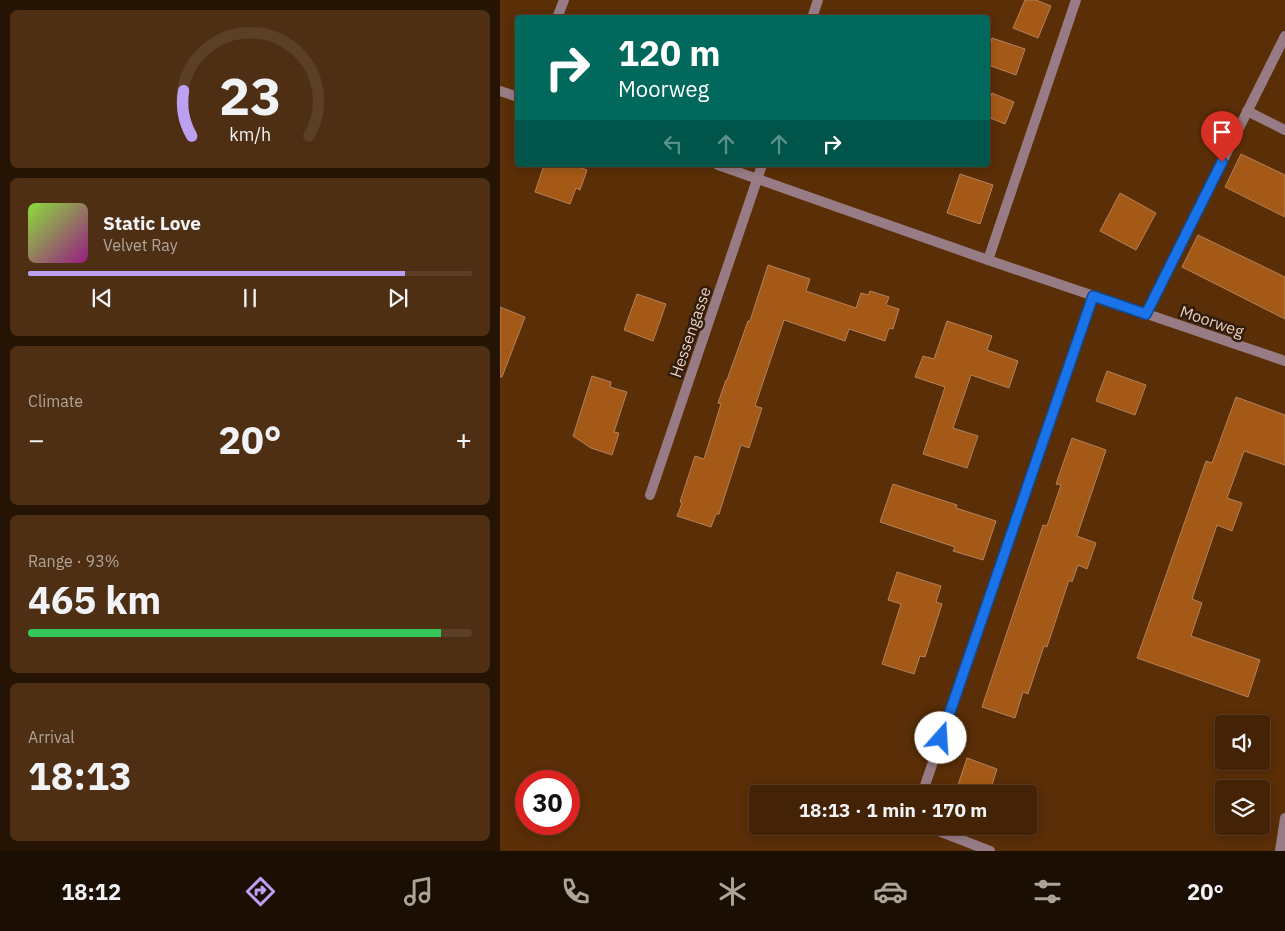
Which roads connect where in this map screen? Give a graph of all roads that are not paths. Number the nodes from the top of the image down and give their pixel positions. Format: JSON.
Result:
{"nodes":[{"id":1,"x":564,"y":0,"type":"edge"},
{"id":2,"x":818,"y":0,"type":"edge"},
{"id":3,"x":1076,"y":0,"type":"edge"},
{"id":4,"x":559,"y":15,"type":"edge"},
{"id":5,"x":813,"y":15,"type":"edge"},
{"id":6,"x":1285,"y":36,"type":"edge"},
{"id":7,"x":500,"y":91,"type":"edge"},
{"id":8,"x":515,"y":96,"type":"edge"},
{"id":9,"x":1247,"y":111,"type":"junction"},
{"id":10,"x":1285,"y":130,"type":"edge"},
{"id":11,"x":724,"y":167,"type":"edge"},
{"id":12,"x":761,"y":167,"type":"edge"},
{"id":13,"x":758,"y":178,"type":"junction"},
{"id":14,"x":988,"y":260,"type":"junction"},
{"id":15,"x":1093,"y":296,"type":"junction"},
{"id":16,"x":1146,"y":314,"type":"junction"},
{"id":17,"x":1285,"y":361,"type":"edge"},
{"id":18,"x":650,"y":495,"type":"dead end"},
{"id":19,"x":925,"y":785,"type":"edge"},
{"id":20,"x":1285,"y":818,"type":"edge"},
{"id":21,"x":949,"y":835,"type":"edge"},
{"id":22,"x":990,"y":851,"type":"edge"},
{"id":23,"x":1280,"y":851,"type":"edge"}],
"edges":[{"from":1,"to":4,"type":"street"},
{"from":2,"to":5,"type":"street"},
{"from":3,"to":14,"type":"street"},
{"from":6,"to":9,"type":"street"},
{"from":7,"to":8,"type":"street"},
{"from":9,"to":10,"type":"street"},
{"from":9,"to":16,"type":"street"},
{"from":11,"to":13,"type":"street","name":"Moorweg"},
{"from":12,"to":13,"type":"street","name":"Hessengasse"},
{"from":13,"to":14,"type":"street","name":"Moorweg"},
{"from":13,"to":18,"type":"street","name":"Hessengasse"},
{"from":14,"to":15,"type":"street","name":"Moorweg"},
{"from":15,"to":16,"type":"street","name":"Moorweg"},
{"from":15,"to":19,"type":"street"},
{"from":16,"to":17,"type":"street","name":"Moorweg"},
{"from":20,"to":23,"type":"street"},
{"from":21,"to":22,"type":"street"}]}
